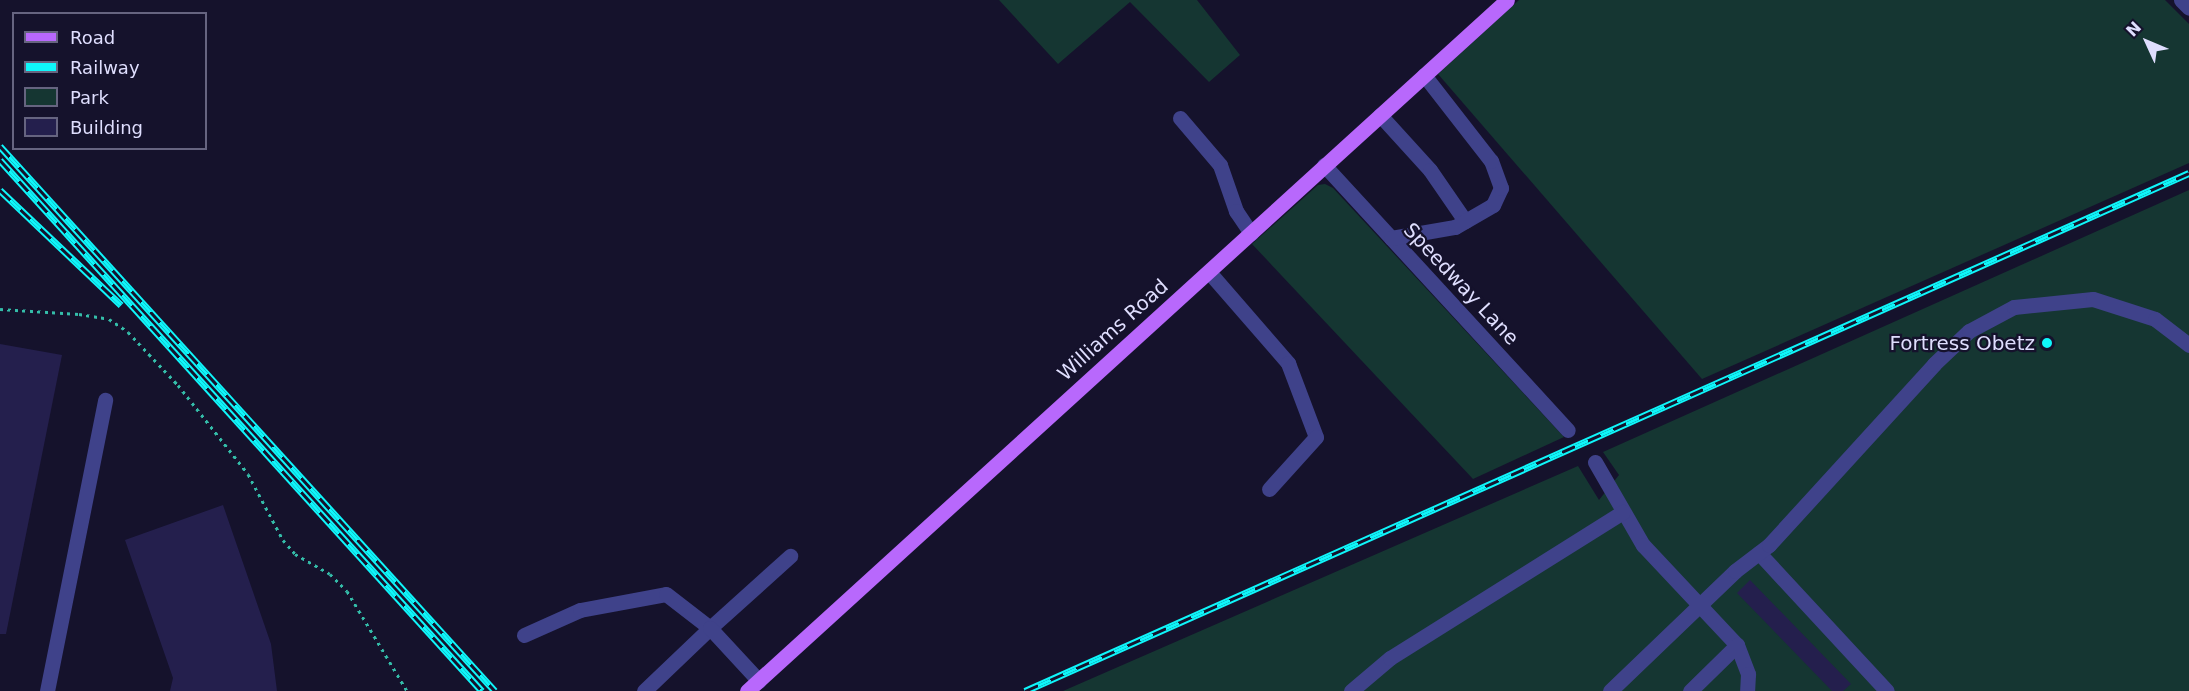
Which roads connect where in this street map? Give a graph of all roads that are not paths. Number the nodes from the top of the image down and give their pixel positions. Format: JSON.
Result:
{"nodes":[{"id":1,"x":1506,"y":0,"type":"edge"},
{"id":2,"x":2181,"y":0,"type":"edge"},
{"id":3,"x":2189,"y":8,"type":"edge"},
{"id":4,"x":1424,"y":75,"type":"junction"},
{"id":5,"x":1380,"y":115,"type":"junction"},
{"id":6,"x":1180,"y":118,"type":"dead end"},
{"id":7,"x":1324,"y":165,"type":"junction"},
{"id":8,"x":1465,"y":221,"type":"junction"},
{"id":9,"x":1251,"y":233,"type":"junction"},
{"id":10,"x":1390,"y":238,"type":"junction"},
{"id":11,"x":1209,"y":272,"type":"junction"},
{"id":12,"x":2189,"y":345,"type":"edge"},
{"id":13,"x":105,"y":400,"type":"dead end"},
{"id":14,"x":1568,"y":430,"type":"dead end"},
{"id":15,"x":1595,"y":462,"type":"dead end"},
{"id":16,"x":1269,"y":489,"type":"dead end"},
{"id":17,"x":1623,"y":512,"type":"junction"},
{"id":18,"x":1759,"y":553,"type":"junction"},
{"id":19,"x":790,"y":556,"type":"dead end"},
{"id":20,"x":1701,"y":604,"type":"junction"},
{"id":21,"x":710,"y":628,"type":"junction"},
{"id":22,"x":524,"y":635,"type":"dead end"},
{"id":23,"x":1737,"y":645,"type":"junction"},
{"id":24,"x":753,"y":686,"type":"edge"},
{"id":25,"x":47,"y":691,"type":"edge"},
{"id":26,"x":644,"y":691,"type":"edge"},
{"id":27,"x":1351,"y":691,"type":"edge"},
{"id":28,"x":1610,"y":691,"type":"edge"},
{"id":29,"x":1690,"y":691,"type":"edge"},
{"id":30,"x":1747,"y":691,"type":"edge"},
{"id":31,"x":1887,"y":691,"type":"edge"}],
"edges":[{"from":1,"to":4,"type":"main road","name":"Williams Road"},
{"from":2,"to":3,"type":"street"},
{"from":4,"to":5,"type":"main road","name":"Williams Road"},
{"from":4,"to":8,"type":"street"},
{"from":5,"to":7,"type":"main road","name":"Williams Road"},
{"from":5,"to":8,"type":"street"},
{"from":6,"to":9,"type":"street"},
{"from":7,"to":9,"type":"main road","name":"Williams Road"},
{"from":7,"to":10,"type":"street","name":"Speedway Lane"},
{"from":8,"to":10,"type":"street"},
{"from":9,"to":11,"type":"main road","name":"Williams Road"},
{"from":10,"to":14,"type":"street","name":"Speedway Lane"},
{"from":11,"to":16,"type":"street"},
{"from":11,"to":24,"type":"main road","name":"Williams Road"},
{"from":12,"to":18,"type":"street"},
{"from":13,"to":25,"type":"street"},
{"from":15,"to":17,"type":"street"},
{"from":17,"to":20,"type":"street"},
{"from":17,"to":27,"type":"street"},
{"from":18,"to":20,"type":"street"},
{"from":18,"to":31,"type":"street"},
{"from":19,"to":21,"type":"street"},
{"from":20,"to":23,"type":"street"},
{"from":20,"to":28,"type":"street"},
{"from":21,"to":22,"type":"street"},
{"from":21,"to":24,"type":"street"},
{"from":21,"to":26,"type":"street"},
{"from":23,"to":29,"type":"street"},
{"from":23,"to":30,"type":"street"}]}
